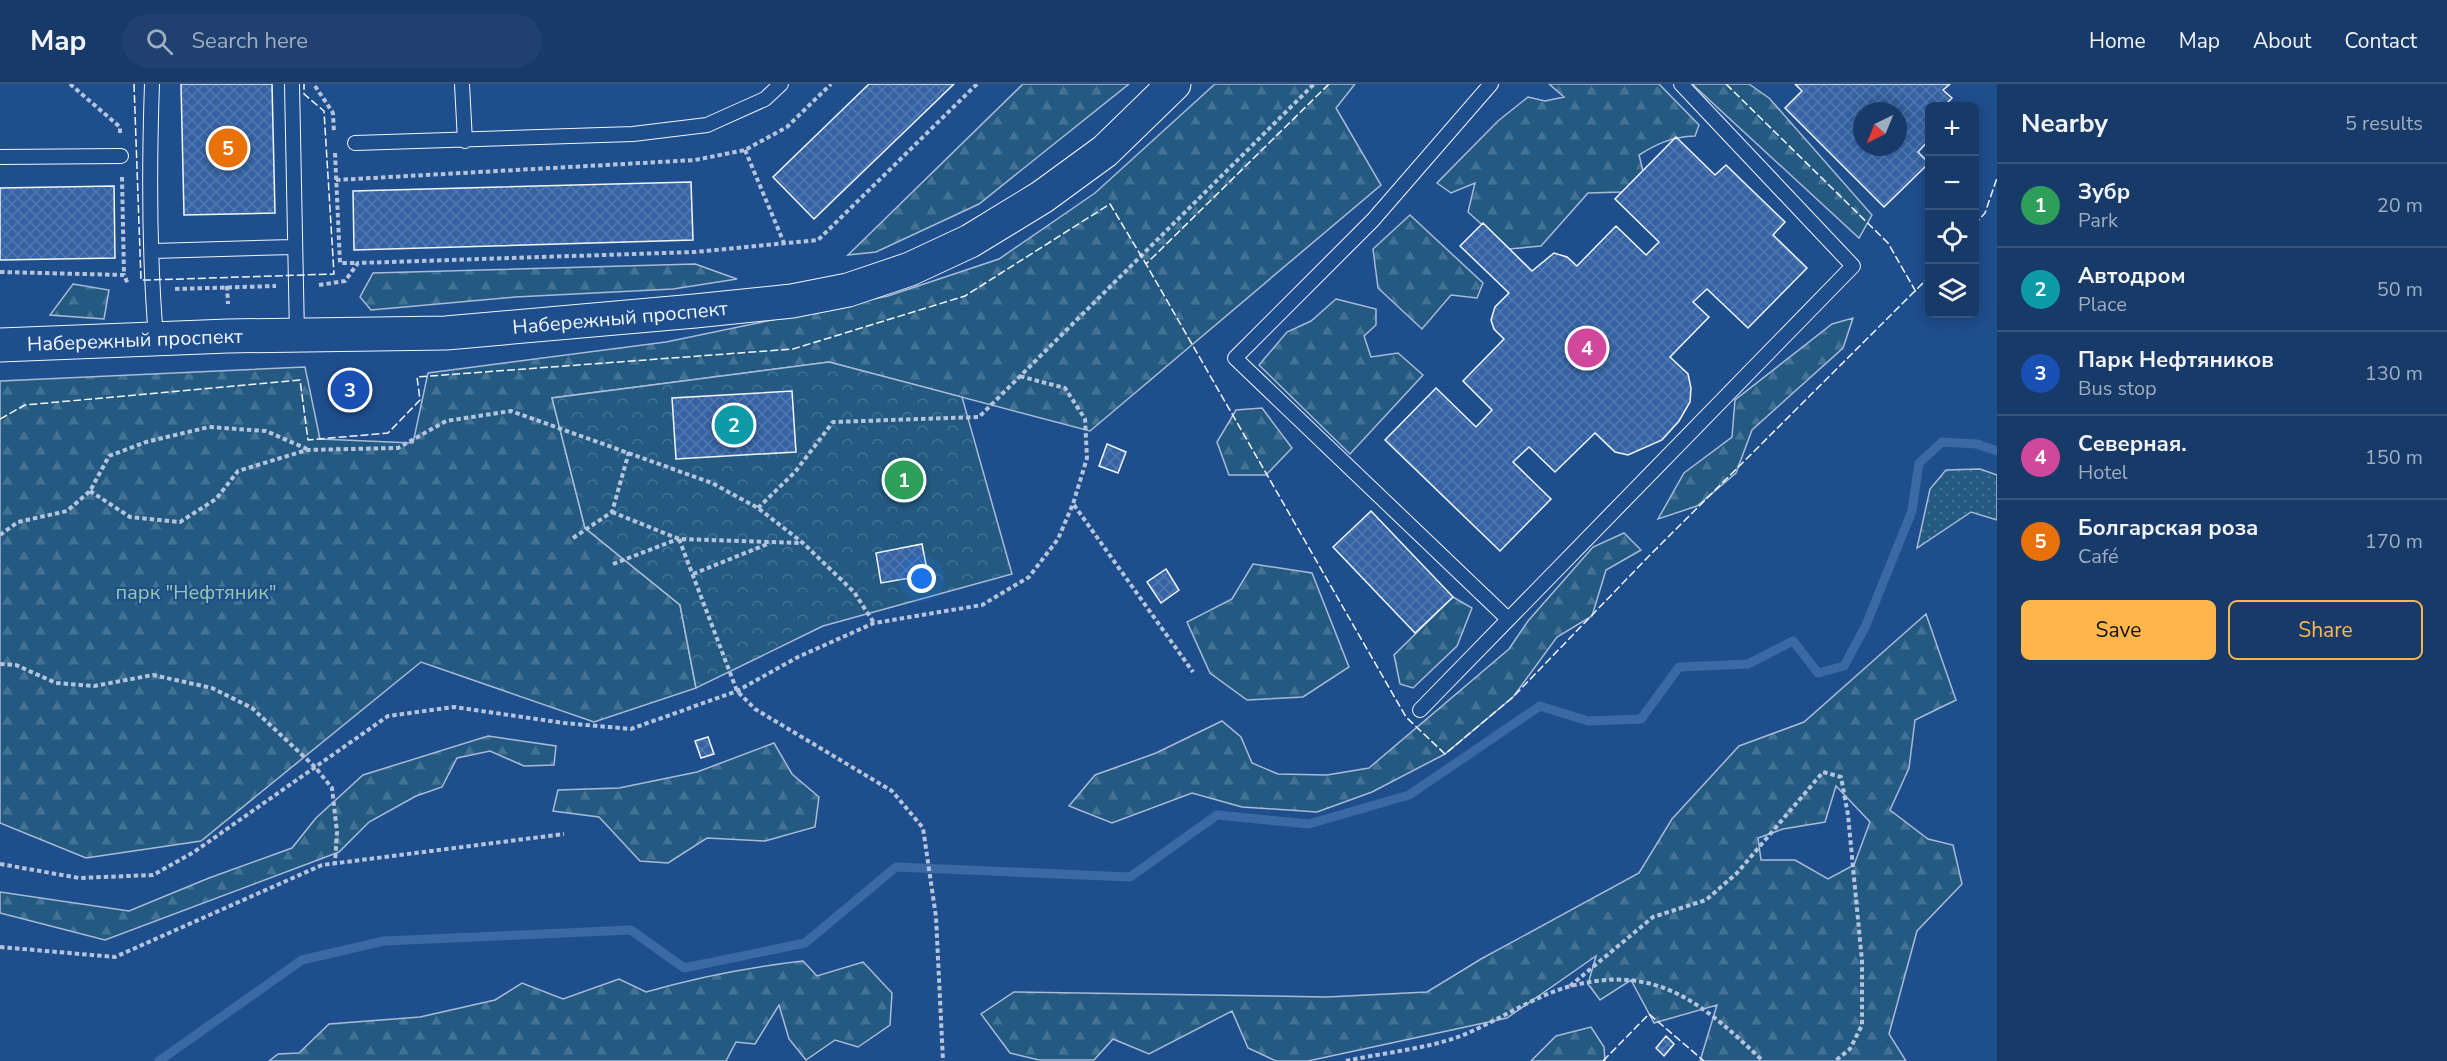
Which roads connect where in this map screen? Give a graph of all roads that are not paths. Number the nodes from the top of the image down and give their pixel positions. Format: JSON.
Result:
{"nodes":[{"id":1,"x":152,"y":84,"type":"edge"},
{"id":2,"x":292,"y":84,"type":"edge"},
{"id":3,"x":462,"y":84,"type":"edge"},
{"id":4,"x":781,"y":84,"type":"edge"},
{"id":5,"x":1174,"y":84,"type":"edge"},
{"id":6,"x":1491,"y":84,"type":"edge"},
{"id":7,"x":1681,"y":84,"type":"edge"},
{"id":8,"x":465,"y":141,"type":"junction"},
{"id":9,"x":355,"y":143,"type":"dead end"},
{"id":10,"x":121,"y":156,"type":"dead end"},
{"id":11,"x":0,"y":157,"type":"edge"},
{"id":12,"x":293,"y":247,"type":"junction"},
{"id":13,"x":153,"y":251,"type":"junction"},
{"id":14,"x":297,"y":336,"type":"junction"},
{"id":15,"x":156,"y":338,"type":"junction"},
{"id":16,"x":0,"y":345,"type":"edge"},
{"id":17,"x":1508,"y":619,"type":"junction"},
{"id":18,"x":1420,"y":710,"type":"dead end"}],
"edges":[{"from":1,"to":13,"type":"lane"},
{"from":2,"to":12,"type":"lane"},
{"from":3,"to":8,"type":"lane"},
{"from":4,"to":8,"type":"lane"},
{"from":5,"to":14,"type":"main road","name":"Набережный проспект"},
{"from":6,"to":17,"type":"lane"},
{"from":7,"to":17,"type":"lane"},
{"from":8,"to":9,"type":"lane"},
{"from":10,"to":11,"type":"lane"},
{"from":12,"to":13,"type":"lane"},
{"from":12,"to":14,"type":"lane"},
{"from":13,"to":15,"type":"lane"},
{"from":14,"to":15,"type":"main road","name":"Набережный проспект"},
{"from":15,"to":16,"type":"main road","name":"Набережный проспект"},
{"from":17,"to":18,"type":"lane"}]}
